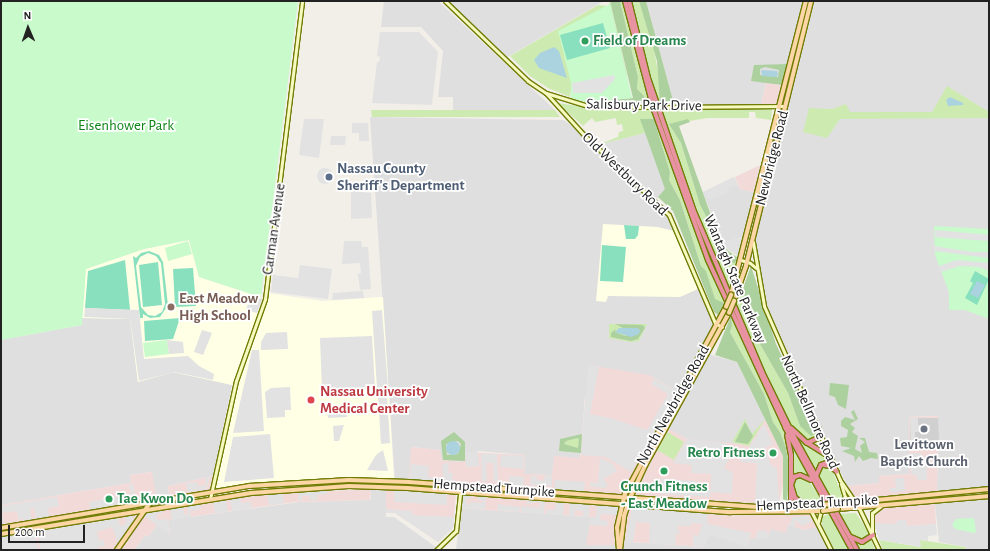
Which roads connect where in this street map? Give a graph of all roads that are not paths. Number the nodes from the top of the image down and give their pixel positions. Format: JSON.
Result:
{"nodes":[{"id":1,"x":302,"y":1,"type":"edge"},
{"id":2,"x":445,"y":1,"type":"edge"},
{"id":3,"x":625,"y":1,"type":"edge"},
{"id":4,"x":629,"y":1,"type":"edge"},
{"id":5,"x":806,"y":1,"type":"edge"},
{"id":6,"x":811,"y":1,"type":"edge"},
{"id":7,"x":798,"y":30,"type":"junction"},
{"id":8,"x":804,"y":31,"type":"junction"},
{"id":9,"x":546,"y":93,"type":"junction"},
{"id":10,"x":778,"y":106,"type":"junction"},
{"id":11,"x":785,"y":106,"type":"junction"},
{"id":12,"x":752,"y":238,"type":"junction"},
{"id":13,"x":741,"y":260,"type":"junction"},
{"id":14,"x":747,"y":262,"type":"junction"},
{"id":15,"x":757,"y":274,"type":"junction"},
{"id":16,"x":726,"y":307,"type":"joint"},
{"id":17,"x":729,"y":314,"type":"joint"},
{"id":18,"x":718,"y":324,"type":"junction"},
{"id":19,"x":722,"y":327,"type":"junction"},
{"id":20,"x":787,"y":426,"type":"junction"},
{"id":21,"x":818,"y":429,"type":"junction"},
{"id":22,"x":654,"y":439,"type":"junction"},
{"id":23,"x":658,"y":442,"type":"junction"},
{"id":24,"x":806,"y":442,"type":"junction"},
{"id":25,"x":831,"y":459,"type":"junction"},
{"id":26,"x":821,"y":465,"type":"junction"},
{"id":27,"x":837,"y":472,"type":"junction"},
{"id":28,"x":816,"y":477,"type":"junction"},
{"id":29,"x":840,"y":480,"type":"junction"},
{"id":30,"x":814,"y":482,"type":"junction"},
{"id":31,"x":461,"y":485,"type":"junction"},
{"id":32,"x":989,"y":489,"type":"edge"},
{"id":33,"x":212,"y":492,"type":"junction"},
{"id":34,"x":460,"y":492,"type":"junction"},
{"id":35,"x":989,"y":496,"type":"edge"},
{"id":36,"x":624,"y":497,"type":"junction"},
{"id":37,"x":630,"y":498,"type":"junction"},
{"id":38,"x":210,"y":499,"type":"junction"},
{"id":39,"x":855,"y":502,"type":"junction"},
{"id":40,"x":150,"y":503,"type":"junction"},
{"id":41,"x":622,"y":504,"type":"junction"},
{"id":42,"x":628,"y":504,"type":"junction"},
{"id":43,"x":840,"y":504,"type":"junction"},
{"id":44,"x":882,"y":505,"type":"junction"},
{"id":45,"x":756,"y":507,"type":"junction"},
{"id":46,"x":808,"y":507,"type":"junction"},
{"id":47,"x":786,"y":508,"type":"junction"},
{"id":48,"x":859,"y":508,"type":"junction"},
{"id":49,"x":145,"y":510,"type":"junction"},
{"id":50,"x":822,"y":511,"type":"junction"},
{"id":51,"x":730,"y":512,"type":"junction"},
{"id":52,"x":811,"y":512,"type":"junction"},
{"id":53,"x":1,"y":528,"type":"edge"},
{"id":54,"x":819,"y":528,"type":"junction"},
{"id":55,"x":1,"y":534,"type":"edge"},
{"id":56,"x":848,"y":534,"type":"junction"},
{"id":57,"x":872,"y":534,"type":"junction"},
{"id":58,"x":117,"y":550,"type":"edge"},
{"id":59,"x":436,"y":550,"type":"edge"},
{"id":60,"x":619,"y":550,"type":"edge"},
{"id":61,"x":831,"y":550,"type":"edge"},
{"id":62,"x":852,"y":550,"type":"edge"},
{"id":63,"x":858,"y":550,"type":"edge"},
{"id":64,"x":879,"y":550,"type":"edge"}],
"edges":[{"from":1,"to":33,"type":"main road","name":"Carman Avenue"},
{"from":2,"to":9,"type":"main road","name":"Salisbury Park Drive"},
{"from":3,"to":20,"type":"highway","name":"Wantagh State Parkway"},
{"from":4,"to":20,"type":"highway","name":"Wantagh State Parkway"},
{"from":5,"to":7,"type":"main road","name":"Newbridge Road"},
{"from":6,"to":8,"type":"main road","name":"Newbridge Road"},
{"from":7,"to":8,"type":"main road"},
{"from":7,"to":10,"type":"main road","name":"Newbridge Road"},
{"from":8,"to":11,"type":"main road","name":"Newbridge Road"},
{"from":9,"to":10,"type":"main road","name":"Salisbury Park Drive","bridge":true},
{"from":9,"to":18,"type":"main road","name":"Old Westbury Road"},
{"from":10,"to":11,"type":"main road","name":"Salisbury Park Drive"},
{"from":10,"to":13,"type":"main road","name":"Newbridge Road"},
{"from":11,"to":12,"type":"main road","name":"Newbridge Road"},
{"from":12,"to":14,"type":"main road","name":"Newbridge Road"},
{"from":12,"to":15,"type":"main road","name":"North Bellmore Road"},
{"from":13,"to":14,"type":"main road"},
{"from":13,"to":16,"type":"main road","name":"Newbridge Road","bridge":true},
{"from":14,"to":15,"type":"main road","name":"North Bellmore Road"},
{"from":14,"to":17,"type":"main road","name":"Newbridge Road","bridge":true},
{"from":15,"to":21,"type":"main road","name":"North Bellmore Road"},
{"from":16,"to":18,"type":"main road","name":"North Newbridge Road"},
{"from":17,"to":19,"type":"main road","name":"North Newbridge Road"},
{"from":18,"to":19,"type":"main road","name":"Old Westbury Road"},
{"from":18,"to":22,"type":"main road","name":"North Newbridge Road"},
{"from":19,"to":23,"type":"main road","name":"North Newbridge Road"},
{"from":20,"to":24,"type":"highway"},
{"from":20,"to":28,"type":"highway","name":"Wantagh State Parkway"},
{"from":20,"to":30,"type":"highway","name":"Wantagh State Parkway"},
{"from":20,"to":47,"type":"highway"},
{"from":21,"to":24,"type":"highway"},
{"from":21,"to":25,"type":"main road","name":"North Bellmore Road"},
{"from":22,"to":23,"type":"main road"},
{"from":22,"to":36,"type":"main road","name":"North Newbridge Road"},
{"from":23,"to":37,"type":"main road","name":"North Newbridge Road"},
{"from":24,"to":25,"type":"highway"},
{"from":25,"to":26,"type":"highway"},
{"from":25,"to":27,"type":"main road","name":"North Bellmore Road"},
{"from":26,"to":27,"type":"highway"},
{"from":26,"to":28,"type":"highway"},
{"from":27,"to":29,"type":"main road","name":"North Bellmore Road"},
{"from":28,"to":56,"type":"highway","name":"Wantagh State Parkway"},
{"from":29,"to":39,"type":"main road","name":"North Bellmore Road"},
{"from":29,"to":43,"type":"main road"},
{"from":30,"to":46,"type":"highway"},
{"from":30,"to":62,"type":"highway","name":"Wantagh State Parkway"},
{"from":31,"to":33,"type":"main road","name":"Hempstead Turnpike"},
{"from":31,"to":34,"type":"main road"},
{"from":31,"to":36,"type":"main road","name":"Hempstead Turnpike"},
{"from":32,"to":39,"type":"main road","name":"Hempstead Turnpike"},
{"from":33,"to":38,"type":"main road","name":"Carman Avenue"},
{"from":33,"to":40,"type":"main road","name":"Hempstead Turnpike"},
{"from":34,"to":38,"type":"main road","name":"Hempstead Turnpike"},
{"from":34,"to":41,"type":"main road","name":"Hempstead Turnpike"},
{"from":34,"to":59,"type":"main road"},
{"from":35,"to":44,"type":"main road","name":"Hempstead Turnpike"},
{"from":36,"to":37,"type":"main road","name":"Hempstead Turnpike"},
{"from":36,"to":41,"type":"main road","name":"North Newbridge Road"},
{"from":37,"to":42,"type":"main road"},
{"from":37,"to":45,"type":"main road","name":"Hempstead Turnpike"},
{"from":38,"to":49,"type":"main road","name":"Hempstead Turnpike"},
{"from":39,"to":43,"type":"main road","name":"Hempstead Turnpike"},
{"from":39,"to":48,"type":"main road","name":"North Bellmore Road"},
{"from":40,"to":49,"type":"main road"},
{"from":40,"to":53,"type":"main road","name":"Hempstead Turnpike"},
{"from":41,"to":42,"type":"main road","name":"Hempstead Turnpike"},
{"from":41,"to":60,"type":"main road"},
{"from":42,"to":51,"type":"main road","name":"Hempstead Turnpike"},
{"from":42,"to":60,"type":"main road"},
{"from":43,"to":46,"type":"main road","name":"Hempstead Turnpike","bridge":true},
{"from":44,"to":48,"type":"main road","name":"Hempstead Turnpike"},
{"from":44,"to":57,"type":"main road"},
{"from":45,"to":47,"type":"main road","name":"Hempstead Turnpike"},
{"from":45,"to":51,"type":"main road"},
{"from":46,"to":47,"type":"main road","name":"Hempstead Turnpike"},
{"from":46,"to":52,"type":"main road"},
{"from":48,"to":50,"type":"main road","name":"Hempstead Turnpike","bridge":true},
{"from":48,"to":57,"type":"main road","name":"North Bellmore Road"},
{"from":49,"to":55,"type":"main road","name":"Hempstead Turnpike"},
{"from":49,"to":58,"type":"main road"},
{"from":50,"to":52,"type":"main road","name":"Hempstead Turnpike"},
{"from":50,"to":54,"type":"main road"},
{"from":51,"to":52,"type":"main road","name":"Hempstead Turnpike"},
{"from":52,"to":54,"type":"main road"},
{"from":54,"to":61,"type":"main road"},
{"from":56,"to":57,"type":"highway"},
{"from":56,"to":63,"type":"highway","name":"Wantagh State Parkway"},
{"from":57,"to":64,"type":"main road","name":"North Bellmore Road"}]}
